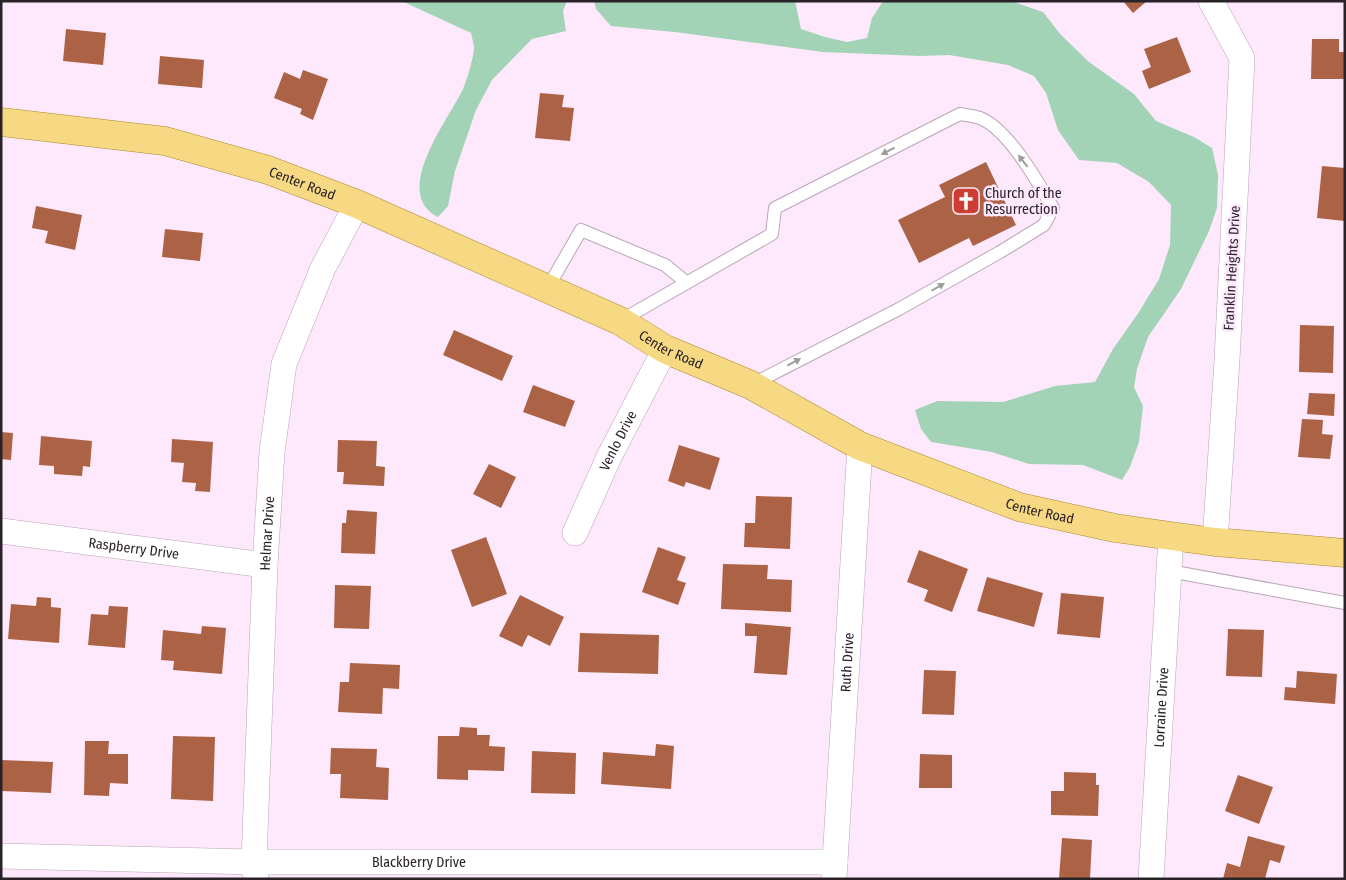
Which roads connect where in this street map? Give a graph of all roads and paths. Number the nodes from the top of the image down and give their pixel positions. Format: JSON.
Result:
{"nodes":[{"id":1,"x":1211,"y":1,"type":"edge"},
{"id":2,"x":1,"y":122,"type":"edge"},
{"id":3,"x":357,"y":204,"type":"junction"},
{"id":4,"x":687,"y":283,"type":"junction"},
{"id":5,"x":547,"y":289,"type":"junction"},
{"id":6,"x":620,"y":321,"type":"junction"},
{"id":7,"x":664,"y":349,"type":"junction"},
{"id":8,"x":751,"y":385,"type":"junction"},
{"id":9,"x":860,"y":446,"type":"junction"},
{"id":10,"x":1,"y":531,"type":"edge"},
{"id":11,"x":575,"y":533,"type":"dead end"},
{"id":12,"x":1171,"y":536,"type":"junction"},
{"id":13,"x":1215,"y":542,"type":"junction"},
{"id":14,"x":1345,"y":553,"type":"edge"},
{"id":15,"x":265,"y":566,"type":"junction"},
{"id":16,"x":1169,"y":571,"type":"junction"},
{"id":17,"x":1345,"y":603,"type":"edge"},
{"id":18,"x":1,"y":856,"type":"edge"},
{"id":19,"x":255,"y":870,"type":"edge"},
{"id":20,"x":834,"y":870,"type":"edge"},
{"id":21,"x":1150,"y":879,"type":"edge"}],
"edges":[{"from":1,"to":13,"type":"street","name":"Franklin Heights Drive"},
{"from":2,"to":3,"type":"main road","name":"Center Road"},
{"from":3,"to":5,"type":"main road","name":"Center Road"},
{"from":3,"to":15,"type":"street","name":"Helmar Drive"},
{"from":4,"to":5,"type":"lane"},
{"from":4,"to":6,"type":"lane"},
{"from":8,"to":4,"type":"lane","one_way":true},
{"from":5,"to":6,"type":"main road","name":"Center Road"},
{"from":6,"to":7,"type":"main road","name":"Center Road"},
{"from":7,"to":8,"type":"main road","name":"Center Road"},
{"from":7,"to":11,"type":"street","name":"Venlo Drive"},
{"from":8,"to":9,"type":"main road","name":"Center Road"},
{"from":9,"to":12,"type":"main road","name":"Center Road"},
{"from":9,"to":20,"type":"street","name":"Ruth Drive"},
{"from":10,"to":15,"type":"street","name":"Raspberry Drive"},
{"from":12,"to":13,"type":"main road","name":"Center Road"},
{"from":12,"to":16,"type":"street","name":"Lorraine Drive"},
{"from":13,"to":14,"type":"main road","name":"Center Road"},
{"from":15,"to":19,"type":"street","name":"Helmar Drive"},
{"from":16,"to":17,"type":"lane"},
{"from":16,"to":21,"type":"street","name":"Lorraine Drive"},
{"from":18,"to":19,"type":"street","name":"Blackberry Drive"},
{"from":19,"to":20,"type":"street","name":"Blackberry Drive"}]}
